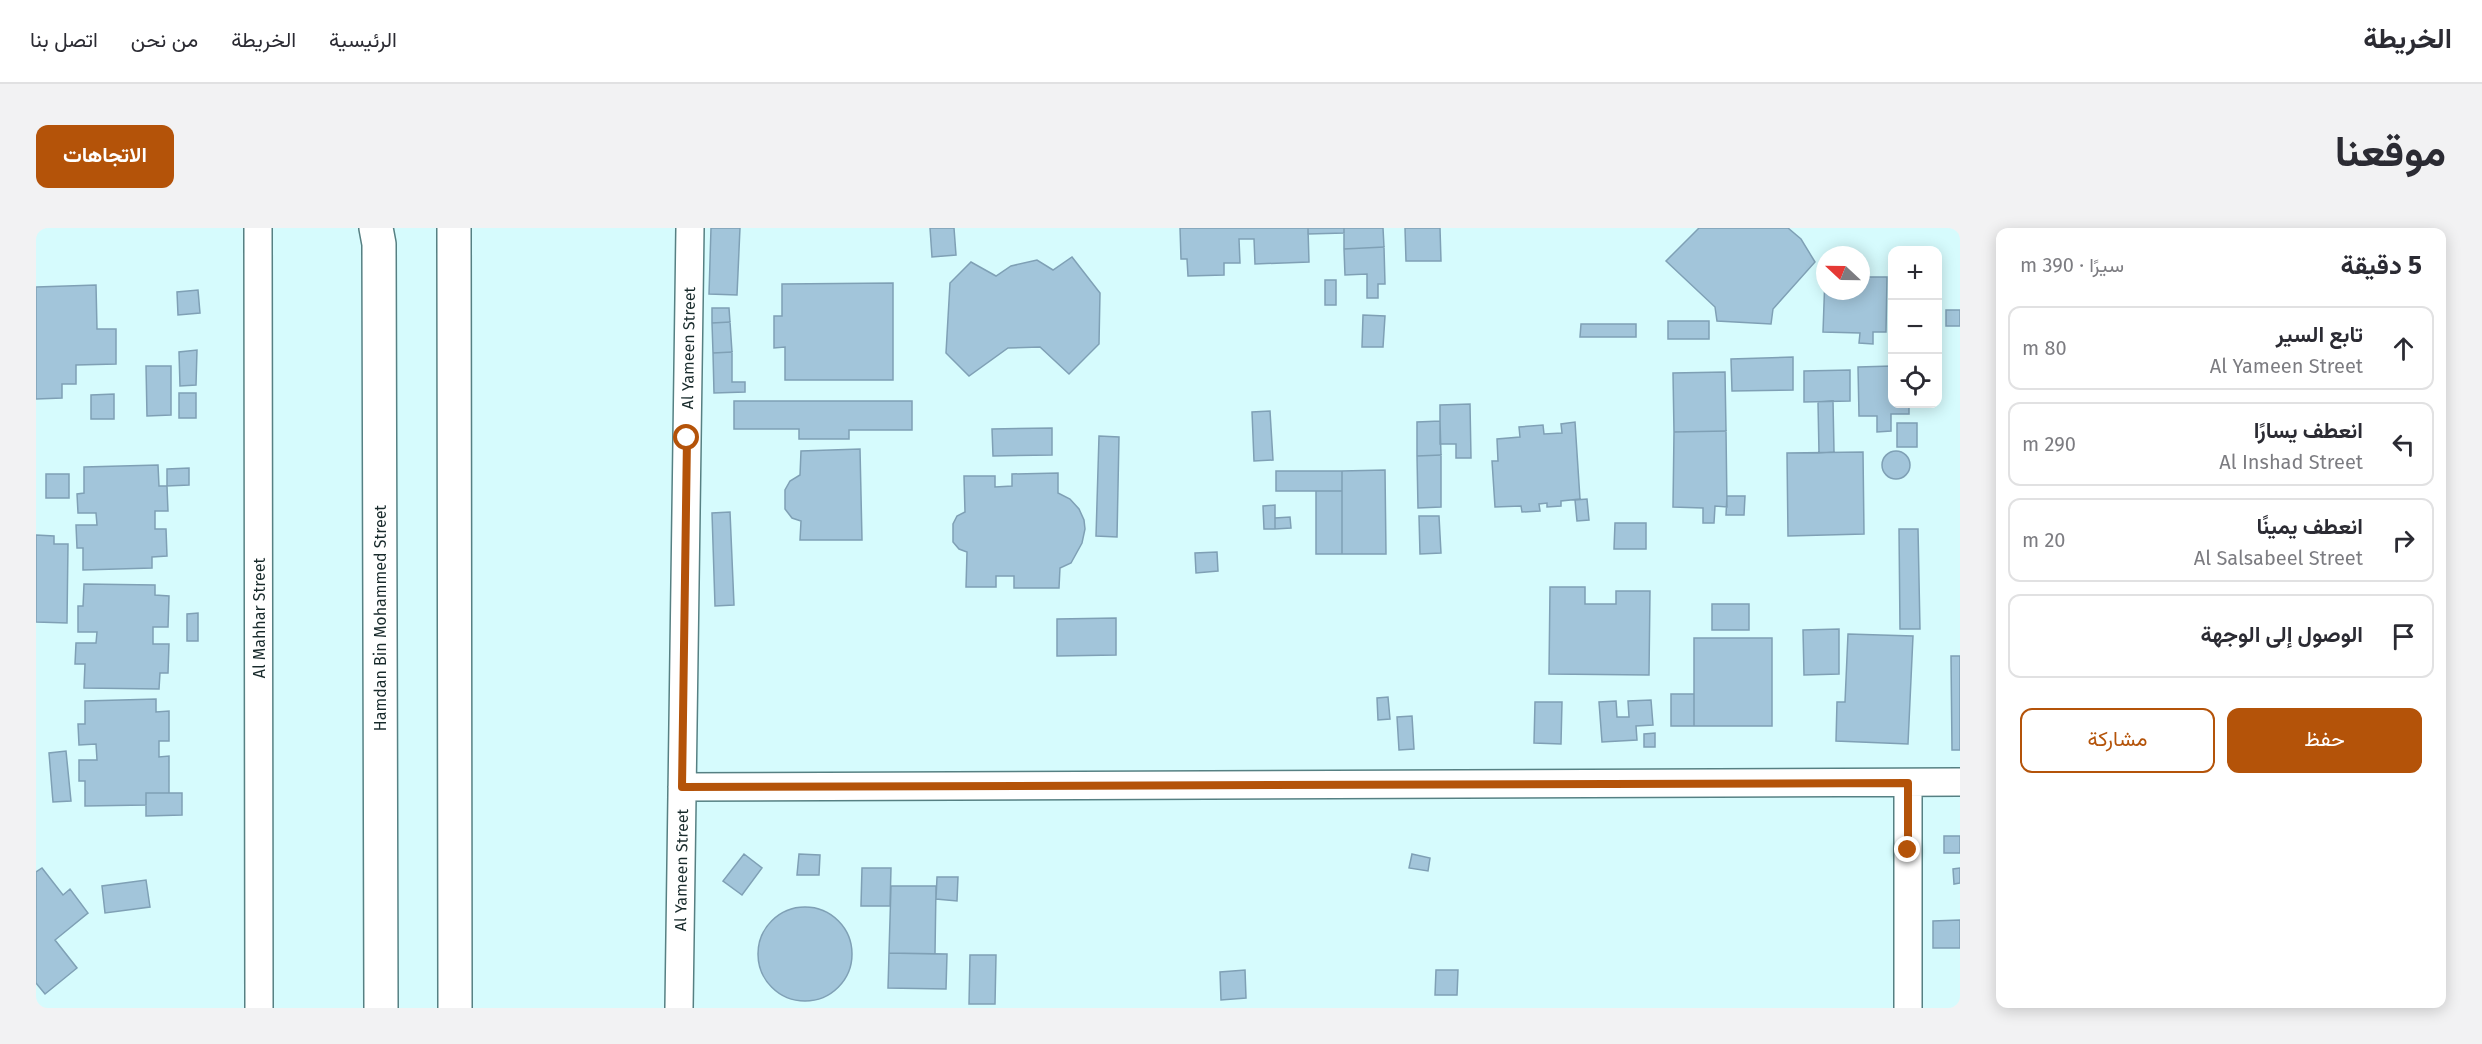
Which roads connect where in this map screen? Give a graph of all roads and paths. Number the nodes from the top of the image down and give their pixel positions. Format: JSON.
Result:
{"nodes":[{"id":1,"x":258,"y":228,"type":"edge"},
{"id":2,"x":376,"y":228,"type":"edge"},
{"id":3,"x":454,"y":228,"type":"edge"},
{"id":4,"x":690,"y":228,"type":"edge"},
{"id":5,"x":1960,"y":782,"type":"edge"},
{"id":6,"x":1908,"y":783,"type":"junction"},
{"id":7,"x":682,"y":787,"type":"junction"},
{"id":8,"x":259,"y":1008,"type":"edge"},
{"id":9,"x":381,"y":1008,"type":"edge"},
{"id":10,"x":455,"y":1008,"type":"edge"},
{"id":11,"x":679,"y":1008,"type":"edge"},
{"id":12,"x":1908,"y":1008,"type":"edge"}],
"edges":[{"from":1,"to":8,"type":"street","name":"Al Mahhar Street"},
{"from":2,"to":9,"type":"main road","name":"Hamdan Bin Mohammed Street"},
{"from":3,"to":10,"type":"main road"},
{"from":4,"to":7,"type":"street","name":"Al Yameen Street"},
{"from":5,"to":6,"type":"street"},
{"from":6,"to":7,"type":"street"},
{"from":6,"to":12,"type":"street"},
{"from":7,"to":11,"type":"street","name":"Al Yameen Street"}]}
